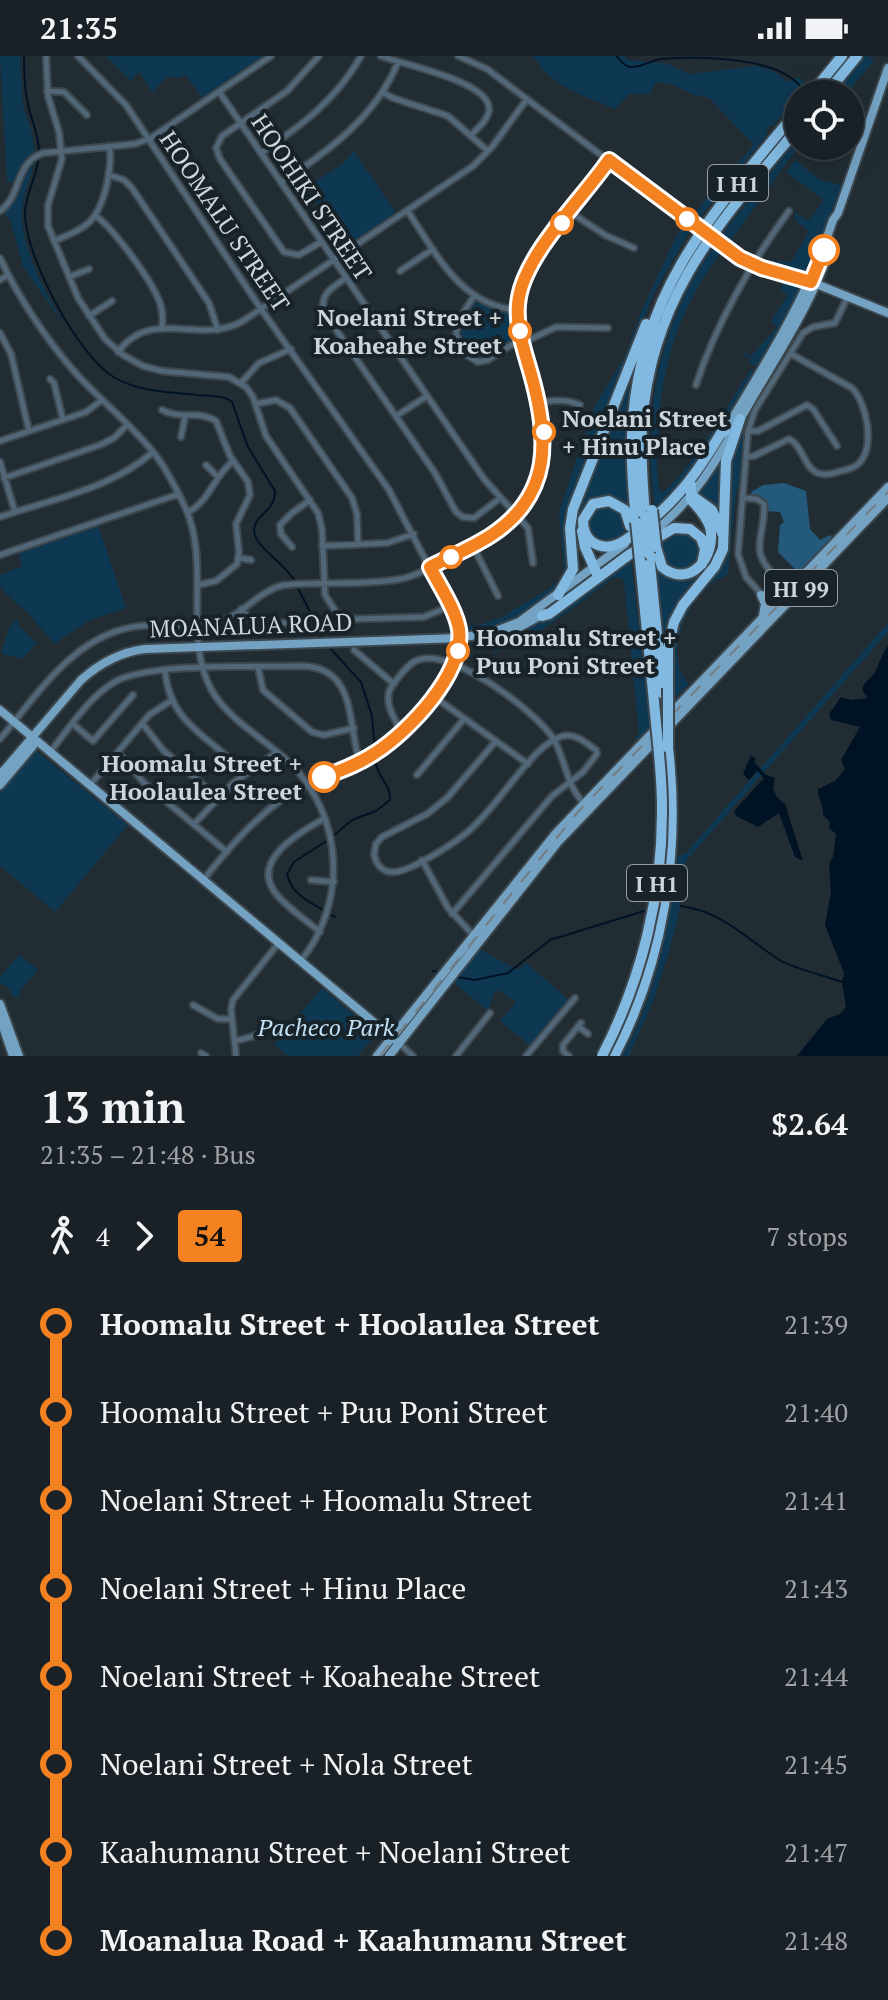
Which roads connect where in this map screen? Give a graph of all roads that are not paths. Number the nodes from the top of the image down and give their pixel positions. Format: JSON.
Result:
{"nodes":[{"id":1,"x":46,"y":56,"type":"edge"},
{"id":2,"x":78,"y":56,"type":"edge"},
{"id":3,"x":271,"y":56,"type":"edge"},
{"id":4,"x":319,"y":56,"type":"edge"},
{"id":5,"x":361,"y":56,"type":"edge"},
{"id":6,"x":381,"y":56,"type":"edge"},
{"id":7,"x":458,"y":56,"type":"edge"},
{"id":8,"x":842,"y":56,"type":"edge"},
{"id":9,"x":856,"y":57,"type":"edge"},
{"id":10,"x":398,"y":62,"type":"junction"},
{"id":11,"x":888,"y":68,"type":"edge"},
{"id":12,"x":822,"y":80,"type":"edge"},
{"id":13,"x":837,"y":80,"type":"edge"},
{"id":14,"x":47,"y":91,"type":"junction"},
{"id":15,"x":382,"y":92,"type":"junction"},
{"id":16,"x":220,"y":93,"type":"junction"},
{"id":17,"x":527,"y":99,"type":"junction"},
{"id":18,"x":87,"y":115,"type":"dead end"},
{"id":19,"x":240,"y":124,"type":"junction"},
{"id":20,"x":784,"y":127,"type":"edge"},
{"id":21,"x":471,"y":135,"type":"junction"},
{"id":22,"x":147,"y":140,"type":"junction"},
{"id":23,"x":784,"y":145,"type":"edge"},
{"id":24,"x":109,"y":146,"type":"junction"},
{"id":25,"x":62,"y":151,"type":"junction"},
{"id":26,"x":488,"y":151,"type":"junction"},
{"id":27,"x":261,"y":153,"type":"junction"},
{"id":28,"x":609,"y":160,"type":"junction"},
{"id":29,"x":109,"y":175,"type":"junction"},
{"id":30,"x":281,"y":183,"type":"junction"},
{"id":31,"x":407,"y":210,"type":"junction"},
{"id":32,"x":0,"y":211,"type":"edge"},
{"id":33,"x":789,"y":211,"type":"dead end"},
{"id":34,"x":570,"y":212,"type":"junction"},
{"id":35,"x":838,"y":213,"type":"junction"},
{"id":36,"x":96,"y":216,"type":"junction"},
{"id":37,"x":54,"y":241,"type":"junction"},
{"id":38,"x":321,"y":242,"type":"junction"},
{"id":39,"x":634,"y":248,"type":"dead end"},
{"id":40,"x":433,"y":249,"type":"junction"},
{"id":41,"x":0,"y":258,"type":"edge"},
{"id":42,"x":682,"y":259,"type":"junction"},
{"id":43,"x":334,"y":260,"type":"junction"},
{"id":44,"x":755,"y":265,"type":"junction"},
{"id":45,"x":89,"y":269,"type":"dead end"},
{"id":46,"x":823,"y":269,"type":"junction"},
{"id":47,"x":400,"y":271,"type":"dead end"},
{"id":48,"x":8,"y":275,"type":"junction"},
{"id":49,"x":69,"y":277,"type":"junction"},
{"id":50,"x":346,"y":278,"type":"junction"},
{"id":51,"x":0,"y":280,"type":"edge"},
{"id":52,"x":814,"y":283,"type":"junction"},
{"id":53,"x":833,"y":290,"type":"junction"},
{"id":54,"x":474,"y":296,"type":"junction"},
{"id":55,"x":848,"y":296,"type":"junction"},
{"id":56,"x":112,"y":301,"type":"dead end"},
{"id":57,"x":806,"y":306,"type":"junction"},
{"id":58,"x":261,"y":309,"type":"junction"},
{"id":59,"x":518,"y":310,"type":"junction"},
{"id":60,"x":888,"y":313,"type":"edge"},
{"id":61,"x":89,"y":316,"type":"junction"},
{"id":62,"x":162,"y":328,"type":"junction"},
{"id":63,"x":608,"y":328,"type":"dead end"},
{"id":64,"x":218,"y":330,"type":"junction"},
{"id":65,"x":0,"y":333,"type":"edge"},
{"id":66,"x":522,"y":342,"type":"junction"},
{"id":67,"x":291,"y":349,"type":"junction"},
{"id":68,"x":118,"y":352,"type":"junction"},
{"id":69,"x":791,"y":354,"type":"junction"},
{"id":70,"x":50,"y":379,"type":"dead end"},
{"id":71,"x":241,"y":383,"type":"junction"},
{"id":72,"x":696,"y":385,"type":"dead end"},
{"id":73,"x":427,"y":396,"type":"junction"},
{"id":74,"x":102,"y":400,"type":"junction"},
{"id":75,"x":539,"y":403,"type":"junction"},
{"id":76,"x":255,"y":404,"type":"junction"},
{"id":77,"x":580,"y":405,"type":"dead end"},
{"id":78,"x":162,"y":410,"type":"dead end"},
{"id":79,"x":396,"y":416,"type":"junction"},
{"id":80,"x":185,"y":417,"type":"junction"},
{"id":81,"x":740,"y":419,"type":"junction"},
{"id":82,"x":63,"y":420,"type":"junction"},
{"id":83,"x":127,"y":425,"type":"junction"},
{"id":84,"x":29,"y":431,"type":"junction"},
{"id":85,"x":725,"y":431,"type":"junction"},
{"id":86,"x":748,"y":431,"type":"junction"},
{"id":87,"x":181,"y":437,"type":"dead end"},
{"id":88,"x":0,"y":441,"type":"edge"},
{"id":89,"x":837,"y":446,"type":"dead end"},
{"id":90,"x":153,"y":452,"type":"junction"},
{"id":91,"x":746,"y":457,"type":"junction"},
{"id":92,"x":233,"y":461,"type":"junction"},
{"id":93,"x":0,"y":462,"type":"edge"},
{"id":94,"x":206,"y":465,"type":"dead end"},
{"id":95,"x":217,"y":476,"type":"junction"},
{"id":96,"x":4,"y":478,"type":"junction"},
{"id":97,"x":691,"y":485,"type":"joint"},
{"id":98,"x":888,"y":487,"type":"edge"},
{"id":99,"x":179,"y":494,"type":"junction"},
{"id":100,"x":685,"y":498,"type":"junction"},
{"id":101,"x":744,"y":498,"type":"junction"},
{"id":102,"x":888,"y":498,"type":"edge"},
{"id":103,"x":499,"y":499,"type":"junction"},
{"id":104,"x":310,"y":500,"type":"junction"},
{"id":105,"x":15,"y":512,"type":"junction"},
{"id":106,"x":188,"y":512,"type":"junction"},
{"id":107,"x":515,"y":515,"type":"junction"},
{"id":108,"x":0,"y":517,"type":"edge"},
{"id":109,"x":641,"y":518,"type":"junction"},
{"id":110,"x":583,"y":520,"type":"junction"},
{"id":111,"x":414,"y":534,"type":"junction"},
{"id":112,"x":571,"y":534,"type":"junction"},
{"id":113,"x":358,"y":544,"type":"junction"},
{"id":114,"x":322,"y":546,"type":"junction"},
{"id":115,"x":473,"y":546,"type":"junction"},
{"id":116,"x":292,"y":547,"type":"dead end"},
{"id":117,"x":0,"y":555,"type":"edge"},
{"id":118,"x":624,"y":556,"type":"junction"},
{"id":119,"x":645,"y":557,"type":"junction"},
{"id":120,"x":239,"y":558,"type":"junction"},
{"id":121,"x":720,"y":559,"type":"junction"},
{"id":122,"x":251,"y":560,"type":"dead end"},
{"id":123,"x":533,"y":563,"type":"dead end"},
{"id":124,"x":702,"y":564,"type":"junction"},
{"id":125,"x":430,"y":567,"type":"junction"},
{"id":126,"x":594,"y":570,"type":"junction"},
{"id":127,"x":779,"y":581,"type":"dead end"},
{"id":128,"x":323,"y":583,"type":"junction"},
{"id":129,"x":198,"y":585,"type":"junction"},
{"id":130,"x":788,"y":592,"type":"junction"},
{"id":131,"x":558,"y":595,"type":"junction"},
{"id":132,"x":761,"y":595,"type":"junction"},
{"id":133,"x":498,"y":596,"type":"dead end"},
{"id":134,"x":450,"y":606,"type":"junction"},
{"id":135,"x":241,"y":609,"type":"junction"},
{"id":136,"x":542,"y":616,"type":"junction"},
{"id":137,"x":763,"y":616,"type":"junction"},
{"id":138,"x":295,"y":622,"type":"dead end"},
{"id":139,"x":199,"y":623,"type":"junction"},
{"id":140,"x":459,"y":638,"type":"junction"},
{"id":141,"x":200,"y":647,"type":"junction"},
{"id":142,"x":354,"y":650,"type":"dead end"},
{"id":143,"x":717,"y":664,"type":"junction"},
{"id":144,"x":454,"y":665,"type":"junction"},
{"id":145,"x":258,"y":667,"type":"junction"},
{"id":146,"x":203,"y":669,"type":"junction"},
{"id":147,"x":165,"y":670,"type":"junction"},
{"id":148,"x":715,"y":678,"type":"junction"},
{"id":149,"x":700,"y":681,"type":"junction"},
{"id":150,"x":394,"y":684,"type":"junction"},
{"id":151,"x":133,"y":695,"type":"dead end"},
{"id":152,"x":661,"y":695,"type":"junction"},
{"id":153,"x":433,"y":696,"type":"junction"},
{"id":154,"x":172,"y":700,"type":"junction"},
{"id":155,"x":0,"y":710,"type":"edge"},
{"id":156,"x":464,"y":719,"type":"junction"},
{"id":157,"x":14,"y":722,"type":"junction"},
{"id":158,"x":142,"y":723,"type":"junction"},
{"id":159,"x":73,"y":724,"type":"junction"},
{"id":160,"x":354,"y":728,"type":"junction"},
{"id":161,"x":402,"y":732,"type":"junction"},
{"id":162,"x":33,"y":738,"type":"junction"},
{"id":163,"x":0,"y":739,"type":"edge"},
{"id":164,"x":554,"y":740,"type":"junction"},
{"id":165,"x":496,"y":741,"type":"junction"},
{"id":166,"x":50,"y":752,"type":"junction"},
{"id":167,"x":118,"y":752,"type":"junction"},
{"id":168,"x":277,"y":752,"type":"junction"},
{"id":169,"x":360,"y":762,"type":"junction"},
{"id":170,"x":528,"y":764,"type":"junction"},
{"id":171,"x":244,"y":774,"type":"junction"},
{"id":172,"x":0,"y":775,"type":"edge"},
{"id":173,"x":417,"y":775,"type":"dead end"},
{"id":174,"x":571,"y":779,"type":"junction"},
{"id":175,"x":0,"y":785,"type":"edge"},
{"id":176,"x":308,"y":785,"type":"junction"},
{"id":177,"x":90,"y":786,"type":"junction"},
{"id":178,"x":217,"y":797,"type":"junction"},
{"id":179,"x":586,"y":804,"type":"junction"},
{"id":180,"x":325,"y":817,"type":"junction"},
{"id":181,"x":194,"y":824,"type":"junction"},
{"id":182,"x":227,"y":852,"type":"junction"},
{"id":183,"x":422,"y":860,"type":"junction"},
{"id":184,"x":311,"y":880,"type":"dead end"},
{"id":185,"x":203,"y":881,"type":"junction"},
{"id":186,"x":334,"y":882,"type":"junction"},
{"id":187,"x":452,"y":914,"type":"junction"},
{"id":188,"x":320,"y":932,"type":"junction"},
{"id":189,"x":476,"y":938,"type":"junction"},
{"id":190,"x":278,"y":944,"type":"junction"},
{"id":191,"x":300,"y":962,"type":"junction"},
{"id":192,"x":444,"y":976,"type":"junction"},
{"id":193,"x":575,"y":998,"type":"dead end"},
{"id":194,"x":0,"y":1004,"type":"edge"},
{"id":195,"x":193,"y":1005,"type":"dead end"},
{"id":196,"x":490,"y":1013,"type":"dead end"},
{"id":197,"x":0,"y":1018,"type":"edge"},
{"id":198,"x":232,"y":1019,"type":"junction"},
{"id":199,"x":373,"y":1022,"type":"junction"},
{"id":200,"x":405,"y":1028,"type":"junction"},
{"id":201,"x":588,"y":1034,"type":"dead end"},
{"id":202,"x":258,"y":1035,"type":"dead end"},
{"id":203,"x":395,"y":1040,"type":"junction"},
{"id":204,"x":235,"y":1041,"type":"junction"},
{"id":205,"x":13,"y":1044,"type":"junction"},
{"id":206,"x":411,"y":1054,"type":"edge"},
{"id":207,"x":384,"y":1055,"type":"edge"},
{"id":208,"x":13,"y":1056,"type":"edge"},
{"id":209,"x":19,"y":1056,"type":"edge"},
{"id":210,"x":236,"y":1056,"type":"edge"},
{"id":211,"x":456,"y":1056,"type":"edge"},
{"id":212,"x":526,"y":1056,"type":"edge"},
{"id":213,"x":569,"y":1056,"type":"edge"},
{"id":214,"x":602,"y":1056,"type":"edge"},
{"id":215,"x":614,"y":1056,"type":"edge"}],
"edges":[{"from":1,"to":14,"type":"street"},
{"from":2,"to":22,"type":"street","name":"HOOMALU STREET"},
{"from":3,"to":16,"type":"street"},
{"from":4,"to":19,"type":"street"},
{"from":5,"to":27,"type":"street"},
{"from":6,"to":10,"type":"street"},
{"from":7,"to":17,"type":"street"},
{"from":8,"to":12,"type":"highway"},
{"from":9,"to":13,"type":"highway"},
{"from":10,"to":15,"type":"street"},
{"from":10,"to":21,"type":"street"},
{"from":11,"to":35,"type":"main road","name":"MOANALUA ROAD"},
{"from":14,"to":18,"type":"street"},
{"from":14,"to":25,"type":"street"},
{"from":15,"to":21,"type":"street"},
{"from":15,"to":30,"type":"street"},
{"from":16,"to":19,"type":"street","name":"HOOHIKI STREET"},
{"from":16,"to":22,"type":"street"},
{"from":17,"to":26,"type":"street"},
{"from":17,"to":28,"type":"street"},
{"from":19,"to":27,"type":"street","name":"HOOHIKI STREET"},
{"from":19,"to":38,"type":"street"},
{"from":20,"to":42,"type":"highway","number":"I H1"},
{"from":21,"to":26,"type":"street"},
{"from":22,"to":24,"type":"street"},
{"from":22,"to":58,"type":"street","name":"HOOMALU STREET"},
{"from":23,"to":109,"type":"highway","number":"I H1"},
{"from":24,"to":25,"type":"street"},
{"from":24,"to":29,"type":"street"},
{"from":25,"to":32,"type":"street"},
{"from":25,"to":37,"type":"street"},
{"from":26,"to":31,"type":"street"},
{"from":27,"to":30,"type":"street","name":"HOOHIKI STREET"},
{"from":28,"to":34,"type":"street"},
{"from":28,"to":44,"type":"street","bridge":true},
{"from":29,"to":36,"type":"street"},
{"from":29,"to":64,"type":"street"},
{"from":30,"to":38,"type":"street","name":"HOOHIKI STREET"},
{"from":31,"to":40,"type":"street"},
{"from":31,"to":43,"type":"street"},
{"from":33,"to":44,"type":"street"},
{"from":34,"to":39,"type":"street"},
{"from":34,"to":59,"type":"street"},
{"from":35,"to":46,"type":"main road","name":"MOANALUA ROAD"},
{"from":35,"to":52,"type":"main road","name":"MOANALUA ROAD"},
{"from":36,"to":37,"type":"street"},
{"from":36,"to":62,"type":"street"},
{"from":37,"to":49,"type":"street"},
{"from":38,"to":43,"type":"street","name":"HOOHIKI STREET"},
{"from":40,"to":47,"type":"street"},
{"from":40,"to":54,"type":"street"},
{"from":41,"to":48,"type":"street"},
{"from":42,"to":109,"type":"highway","number":"I H1"},
{"from":42,"to":112,"type":"highway"},
{"from":43,"to":50,"type":"street","name":"HOOHIKI STREET"},
{"from":43,"to":58,"type":"street"},
{"from":44,"to":52,"type":"street"},
{"from":44,"to":72,"type":"street"},
{"from":45,"to":49,"type":"street"},
{"from":46,"to":52,"type":"main road","name":"MOANALUA ROAD"},
{"from":46,"to":53,"type":"main road"},
{"from":48,"to":51,"type":"street"},
{"from":48,"to":74,"type":"street"},
{"from":49,"to":61,"type":"street"},
{"from":50,"to":73,"type":"street","name":"HOOHIKI STREET"},
{"from":50,"to":79,"type":"street"},
{"from":52,"to":53,"type":"main road"},
{"from":52,"to":57,"type":"main road","name":"MOANALUA ROAD"},
{"from":52,"to":85,"type":"main road","name":"MOANALUA ROAD"},
{"from":53,"to":55,"type":"main road"},
{"from":53,"to":57,"type":"main road"},
{"from":54,"to":59,"type":"street"},
{"from":54,"to":66,"type":"street"},
{"from":55,"to":60,"type":"main road"},
{"from":55,"to":69,"type":"street"},
{"from":56,"to":61,"type":"street"},
{"from":57,"to":81,"type":"main road","name":"MOANALUA ROAD"},
{"from":58,"to":64,"type":"street"},
{"from":58,"to":67,"type":"street","name":"HOOMALU STREET"},
{"from":59,"to":66,"type":"street"},
{"from":61,"to":68,"type":"street"},
{"from":62,"to":64,"type":"street"},
{"from":62,"to":68,"type":"street"},
{"from":63,"to":66,"type":"street"},
{"from":65,"to":84,"type":"street"},
{"from":66,"to":75,"type":"street"},
{"from":67,"to":71,"type":"street"},
{"from":67,"to":111,"type":"street","name":"HOOMALU STREET"},
{"from":68,"to":71,"type":"street"},
{"from":69,"to":86,"type":"street"},
{"from":69,"to":91,"type":"street"},
{"from":70,"to":82,"type":"street"},
{"from":71,"to":76,"type":"street"},
{"from":73,"to":79,"type":"street"},
{"from":73,"to":103,"type":"street","name":"HOOHIKI STREET"},
{"from":74,"to":82,"type":"street"},
{"from":74,"to":83,"type":"street"},
{"from":75,"to":77,"type":"street"},
{"from":75,"to":107,"type":"street"},
{"from":76,"to":104,"type":"street"},
{"from":76,"to":113,"type":"street"},
{"from":78,"to":80,"type":"street"},
{"from":79,"to":103,"type":"street"},
{"from":80,"to":87,"type":"street"},
{"from":80,"to":92,"type":"street"},
{"from":81,"to":100,"type":"main road","name":"MOANALUA ROAD"},
{"from":81,"to":121,"type":"highway"},
{"from":82,"to":84,"type":"street"},
{"from":83,"to":90,"type":"street"},
{"from":83,"to":96,"type":"street"},
{"from":84,"to":88,"type":"street"},
{"from":85,"to":97,"type":"main road","name":"MOANALUA ROAD"},
{"from":85,"to":110,"type":"highway"},
{"from":86,"to":89,"type":"street"},
{"from":86,"to":91,"type":"street"},
{"from":90,"to":99,"type":"street"},
{"from":90,"to":105,"type":"street"},
{"from":91,"to":101,"type":"street"},
{"from":92,"to":95,"type":"street"},
{"from":92,"to":120,"type":"street"},
{"from":93,"to":96,"type":"street"},
{"from":94,"to":95,"type":"street"},
{"from":95,"to":106,"type":"street"},
{"from":96,"to":105,"type":"street"},
{"from":97,"to":100,"type":"highway"},
{"from":98,"to":130,"type":"main road","number":"HI 99"},
{"from":99,"to":106,"type":"street"},
{"from":99,"to":117,"type":"street"},
{"from":100,"to":118,"type":"main road","name":"MOANALUA ROAD"},
{"from":100,"to":121,"type":"highway"},
{"from":100,"to":124,"type":"highway"},
{"from":100,"to":126,"type":"main road","name":"MOANALUA ROAD"},
{"from":101,"to":127,"type":"street"},
{"from":101,"to":132,"type":"street"},
{"from":102,"to":148,"type":"main road","number":"HI 99"},
{"from":103,"to":107,"type":"street","name":"HOOHIKI STREET"},
{"from":104,"to":114,"type":"street"},
{"from":104,"to":116,"type":"street"},
{"from":105,"to":108,"type":"street"},
{"from":106,"to":129,"type":"street"},
{"from":107,"to":115,"type":"street"},
{"from":107,"to":123,"type":"street","name":"HOOHIKI STREET"},
{"from":109,"to":110,"type":"highway"},
{"from":109,"to":119,"type":"highway","number":"I H1","bridge":true},
{"from":109,"to":119,"type":"highway","bridge":true},
{"from":110,"to":126,"type":"highway"},
{"from":111,"to":113,"type":"street"},
{"from":111,"to":125,"type":"street","name":"HOOMALU STREET"},
{"from":112,"to":126,"type":"highway"},
{"from":112,"to":131,"type":"highway"},
{"from":113,"to":114,"type":"street"},
{"from":114,"to":128,"type":"street"},
{"from":115,"to":125,"type":"street"},
{"from":115,"to":133,"type":"street"},
{"from":118,"to":124,"type":"highway"},
{"from":118,"to":126,"type":"main road","name":"MOANALUA ROAD"},
{"from":118,"to":136,"type":"highway"},
{"from":119,"to":124,"type":"highway"},
{"from":119,"to":152,"type":"highway","number":"I H1"},
{"from":120,"to":122,"type":"street"},
{"from":120,"to":129,"type":"street"},
{"from":121,"to":152,"type":"highway"},
{"from":125,"to":128,"type":"street"},
{"from":125,"to":134,"type":"street","name":"HOOMALU STREET"},
{"from":126,"to":131,"type":"main road","name":"MOANALUA ROAD"},
{"from":126,"to":136,"type":"main road","name":"MOANALUA ROAD"},
{"from":128,"to":134,"type":"street"},
{"from":128,"to":135,"type":"street"},
{"from":129,"to":139,"type":"street"},
{"from":130,"to":132,"type":"main road"},
{"from":130,"to":137,"type":"main road","number":"HI 99"},
{"from":131,"to":140,"type":"main road","name":"MOANALUA ROAD"},
{"from":132,"to":137,"type":"main road"},
{"from":134,"to":140,"type":"street","name":"HOOMALU STREET"},
{"from":135,"to":138,"type":"street"},
{"from":135,"to":139,"type":"street"},
{"from":136,"to":140,"type":"main road","name":"MOANALUA ROAD"},
{"from":137,"to":143,"type":"main road","number":"HI 99"},
{"from":139,"to":141,"type":"street"},
{"from":139,"to":157,"type":"street"},
{"from":140,"to":141,"type":"main road","name":"MOANALUA ROAD"},
{"from":140,"to":144,"type":"street","name":"HOOMALU STREET"},
{"from":141,"to":146,"type":"street"},
{"from":141,"to":162,"type":"main road","name":"MOANALUA ROAD"},
{"from":142,"to":150,"type":"street"},
{"from":143,"to":148,"type":"main road"},
{"from":143,"to":149,"type":"main road","number":"HI 99"},
{"from":144,"to":150,"type":"street"},
{"from":144,"to":153,"type":"street","name":"HOOMALU STREET"},
{"from":144,"to":164,"type":"street"},
{"from":145,"to":146,"type":"street"},
{"from":145,"to":160,"type":"street"},
{"from":145,"to":160,"type":"street"},
{"from":146,"to":147,"type":"street"},
{"from":146,"to":168,"type":"street"},
{"from":147,"to":154,"type":"street"},
{"from":147,"to":159,"type":"street"},
{"from":148,"to":149,"type":"main road"},
{"from":148,"to":179,"type":"main road","number":"HI 99"},
{"from":149,"to":179,"type":"main road","number":"HI 99"},
{"from":150,"to":161,"type":"street"},
{"from":151,"to":159,"type":"street"},
{"from":152,"to":214,"type":"highway","number":"I H1","bridge":true},
{"from":152,"to":215,"type":"highway","number":"I H1","bridge":true},
{"from":153,"to":156,"type":"street"},
{"from":153,"to":161,"type":"street","name":"HOOMALU STREET"},
{"from":154,"to":158,"type":"street"},
{"from":154,"to":171,"type":"street"},
{"from":155,"to":157,"type":"main road"},
{"from":156,"to":165,"type":"street"},
{"from":156,"to":173,"type":"street"},
{"from":157,"to":162,"type":"main road"},
{"from":157,"to":163,"type":"street"},
{"from":158,"to":167,"type":"street"},
{"from":158,"to":178,"type":"street"},
{"from":159,"to":166,"type":"street"},
{"from":160,"to":169,"type":"street"},
{"from":161,"to":169,"type":"street","name":"HOOMALU STREET"},
{"from":162,"to":166,"type":"main road"},
{"from":162,"to":172,"type":"main road"},
{"from":162,"to":175,"type":"main road"},
{"from":164,"to":170,"type":"street"},
{"from":164,"to":174,"type":"street"},
{"from":164,"to":174,"type":"street"},
{"from":165,"to":170,"type":"street"},
{"from":165,"to":183,"type":"street"},
{"from":166,"to":177,"type":"main road"},
{"from":167,"to":177,"type":"street"},
{"from":167,"to":181,"type":"street"},
{"from":168,"to":171,"type":"street"},
{"from":168,"to":176,"type":"street"},
{"from":169,"to":176,"type":"street","name":"HOOMALU STREET"},
{"from":170,"to":183,"type":"street"},
{"from":171,"to":178,"type":"street"},
{"from":174,"to":179,"type":"street"},
{"from":174,"to":187,"type":"street"},
{"from":176,"to":180,"type":"street"},
{"from":176,"to":182,"type":"street","name":"HOOMALU STREET"},
{"from":177,"to":185,"type":"main road"},
{"from":178,"to":181,"type":"street"},
{"from":179,"to":189,"type":"main road","number":"HI 99"},
{"from":180,"to":186,"type":"street"},
{"from":180,"to":188,"type":"street"},
{"from":181,"to":182,"type":"street"},
{"from":182,"to":185,"type":"street","name":"HOOMALU STREET"},
{"from":183,"to":187,"type":"street"},
{"from":184,"to":186,"type":"street"},
{"from":185,"to":190,"type":"main road"},
{"from":186,"to":188,"type":"street"},
{"from":187,"to":189,"type":"street"},
{"from":188,"to":191,"type":"street"},
{"from":189,"to":192,"type":"main road","number":"HI 99"},
{"from":190,"to":191,"type":"main road"},
{"from":190,"to":198,"type":"street"},
{"from":191,"to":199,"type":"main road"},
{"from":192,"to":200,"type":"main road","number":"HI 99"},
{"from":192,"to":200,"type":"main road","number":"HI 99"},
{"from":192,"to":203,"type":"street"},
{"from":193,"to":212,"type":"street"},
{"from":194,"to":205,"type":"main road"},
{"from":195,"to":198,"type":"street"},
{"from":196,"to":211,"type":"street"},
{"from":197,"to":205,"type":"main road"},
{"from":198,"to":204,"type":"street"},
{"from":199,"to":200,"type":"main road"},
{"from":199,"to":203,"type":"main road"},
{"from":199,"to":207,"type":"main road"},
{"from":200,"to":203,"type":"main road","number":"HI 99"},
{"from":200,"to":206,"type":"street"},
{"from":201,"to":213,"type":"street"},
{"from":202,"to":204,"type":"street"},
{"from":203,"to":206,"type":"street"},
{"from":203,"to":207,"type":"main road","number":"HI 99"},
{"from":204,"to":210,"type":"street"},
{"from":205,"to":208,"type":"main road"},
{"from":205,"to":209,"type":"main road"},
{"from":206,"to":207,"type":"street"}]}
